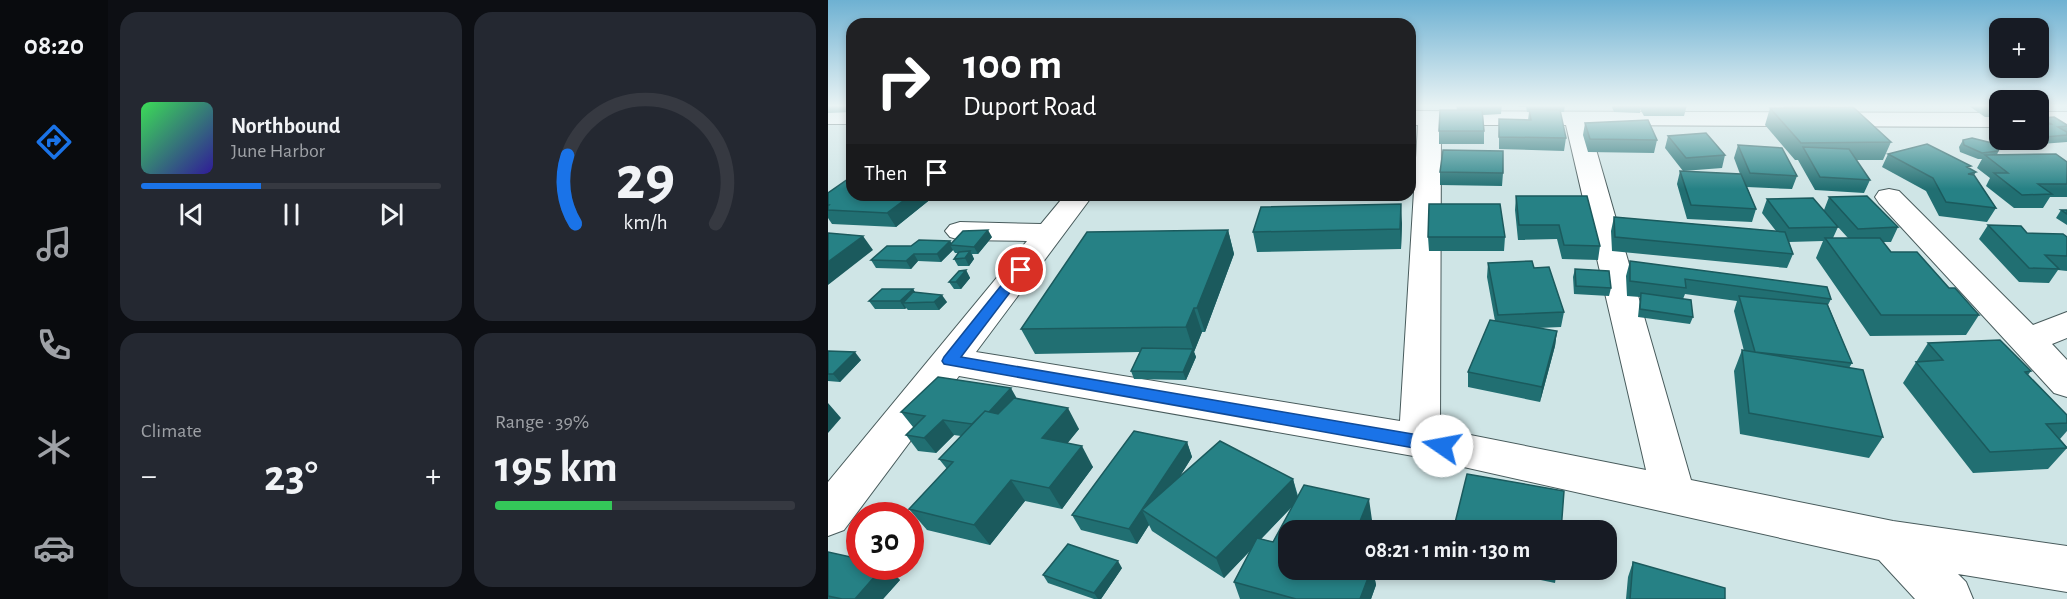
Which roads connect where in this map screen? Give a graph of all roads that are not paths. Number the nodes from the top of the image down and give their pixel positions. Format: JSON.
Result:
{"nodes":[{"id":1,"x":1420,"y":133,"type":"edge"},
{"id":2,"x":1579,"y":133,"type":"edge"},
{"id":3,"x":1889,"y":197,"type":"dead end"},
{"id":4,"x":1073,"y":201,"type":"edge"},
{"id":5,"x":960,"y":231,"type":"edge"},
{"id":6,"x":1049,"y":233,"type":"junction"},
{"id":7,"x":2067,"y":324,"type":"edge"},
{"id":8,"x":2028,"y":341,"type":"junction"},
{"id":9,"x":950,"y":361,"type":"junction"},
{"id":10,"x":2067,"y":382,"type":"edge"},
{"id":11,"x":1419,"y":441,"type":"junction"},
{"id":12,"x":1673,"y":495,"type":"junction"},
{"id":13,"x":828,"y":516,"type":"edge"},
{"id":14,"x":1893,"y":542,"type":"junction"},
{"id":15,"x":2067,"y":569,"type":"edge"},
{"id":16,"x":1948,"y":599,"type":"edge"}],
"edges":[{"from":1,"to":11,"type":"street"},
{"from":2,"to":12,"type":"street"},
{"from":3,"to":8,"type":"street"},
{"from":4,"to":6,"type":"street"},
{"from":5,"to":6,"type":"street"},
{"from":6,"to":9,"type":"street"},
{"from":7,"to":8,"type":"street"},
{"from":8,"to":10,"type":"street"},
{"from":9,"to":11,"type":"street"},
{"from":9,"to":13,"type":"street"},
{"from":11,"to":12,"type":"street"},
{"from":12,"to":14,"type":"street"},
{"from":14,"to":15,"type":"street"},
{"from":14,"to":16,"type":"street"}]}
